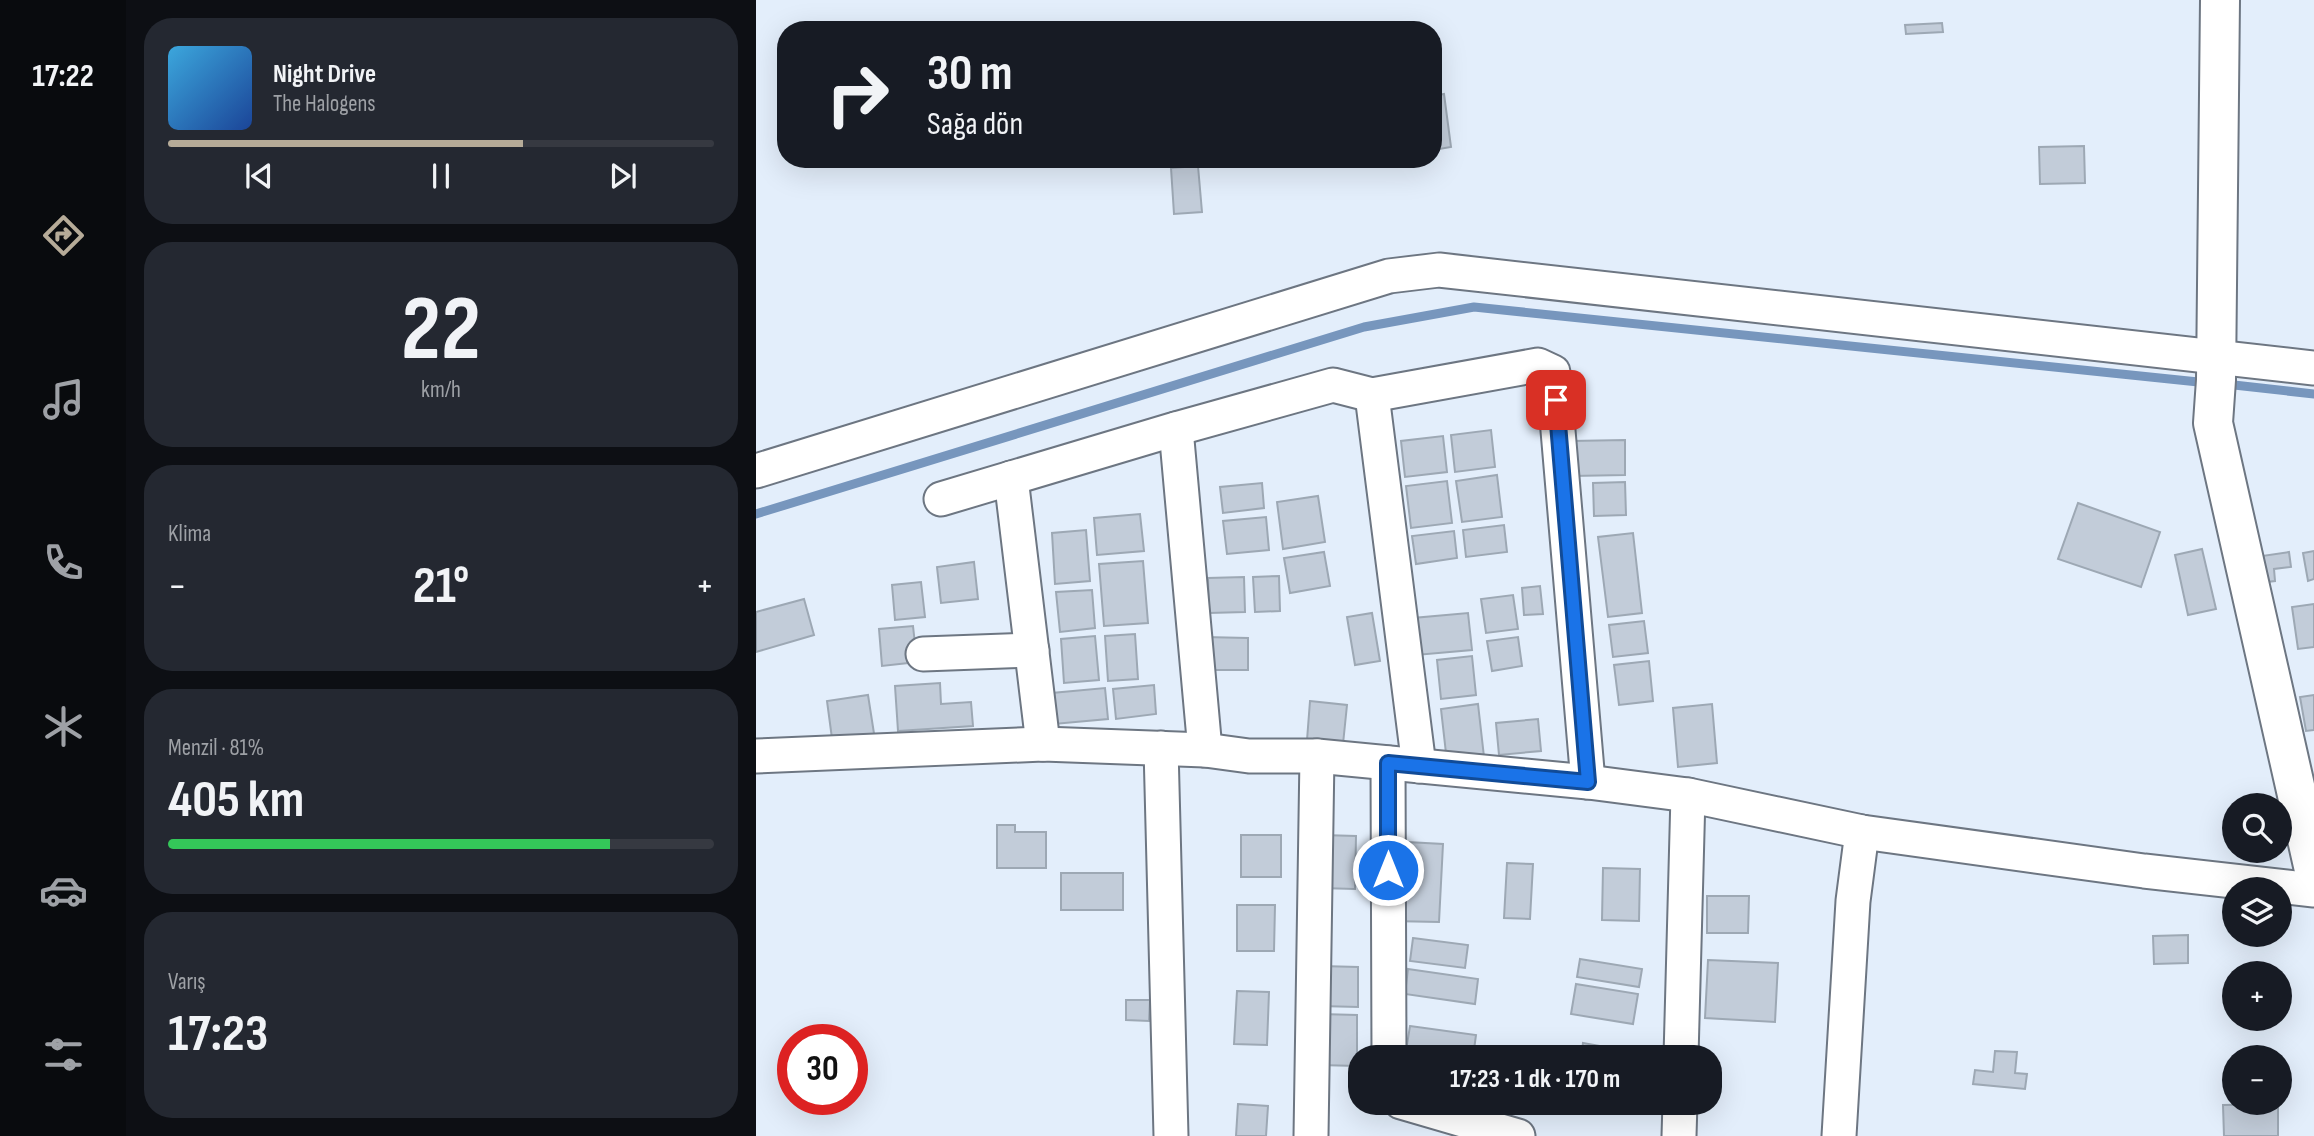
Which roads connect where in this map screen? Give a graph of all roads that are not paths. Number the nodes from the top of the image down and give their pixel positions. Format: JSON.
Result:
{"nodes":[{"id":1,"x":2220,"y":0,"type":"edge"},
{"id":2,"x":2314,"y":368,"type":"edge"},
{"id":3,"x":2216,"y":369,"type":"junction"},
{"id":4,"x":1373,"y":395,"type":"junction"},
{"id":5,"x":1176,"y":429,"type":"junction"},
{"id":6,"x":756,"y":471,"type":"edge"},
{"id":7,"x":1011,"y":478,"type":"junction"},
{"id":8,"x":941,"y":499,"type":"dead end"},
{"id":9,"x":1032,"y":650,"type":"junction"},
{"id":10,"x":923,"y":654,"type":"dead end"},
{"id":11,"x":1043,"y":744,"type":"junction"},
{"id":12,"x":1161,"y":748,"type":"junction"},
{"id":13,"x":1205,"y":750,"type":"junction"},
{"id":14,"x":756,"y":756,"type":"edge"},
{"id":15,"x":1317,"y":757,"type":"junction"},
{"id":16,"x":1404,"y":765,"type":"junction"},
{"id":17,"x":1588,"y":782,"type":"junction"},
{"id":18,"x":1688,"y":795,"type":"junction"},
{"id":19,"x":1861,"y":832,"type":"junction"},
{"id":20,"x":2314,"y":870,"type":"edge"},
{"id":21,"x":2314,"y":890,"type":"edge"},
{"id":22,"x":1390,"y":1045,"type":"edge"},
{"id":23,"x":1681,"y":1045,"type":"edge"},
{"id":24,"x":1446,"y":1115,"type":"edge"},
{"id":25,"x":1680,"y":1115,"type":"edge"},
{"id":26,"x":1171,"y":1136,"type":"edge"},
{"id":27,"x":1311,"y":1136,"type":"edge"},
{"id":28,"x":1518,"y":1136,"type":"edge"},
{"id":29,"x":1679,"y":1136,"type":"edge"},
{"id":30,"x":1839,"y":1136,"type":"edge"}],
"edges":[{"from":1,"to":3,"type":"street"},
{"from":2,"to":3,"type":"street"},
{"from":3,"to":6,"type":"street"},
{"from":3,"to":20,"type":"street"},
{"from":4,"to":5,"type":"street"},
{"from":4,"to":16,"type":"street"},
{"from":4,"to":17,"type":"street"},
{"from":5,"to":7,"type":"street"},
{"from":5,"to":13,"type":"street"},
{"from":7,"to":8,"type":"street"},
{"from":7,"to":9,"type":"street"},
{"from":9,"to":10,"type":"street"},
{"from":9,"to":11,"type":"street"},
{"from":11,"to":12,"type":"street"},
{"from":11,"to":14,"type":"street"},
{"from":12,"to":13,"type":"street"},
{"from":12,"to":26,"type":"street"},
{"from":13,"to":15,"type":"street"},
{"from":15,"to":16,"type":"street"},
{"from":15,"to":27,"type":"street"},
{"from":16,"to":17,"type":"street"},
{"from":16,"to":22,"type":"street"},
{"from":17,"to":18,"type":"street"},
{"from":18,"to":19,"type":"street"},
{"from":18,"to":23,"type":"street"},
{"from":19,"to":21,"type":"street"},
{"from":19,"to":30,"type":"street"},
{"from":24,"to":28,"type":"street"},
{"from":25,"to":29,"type":"street"}]}
